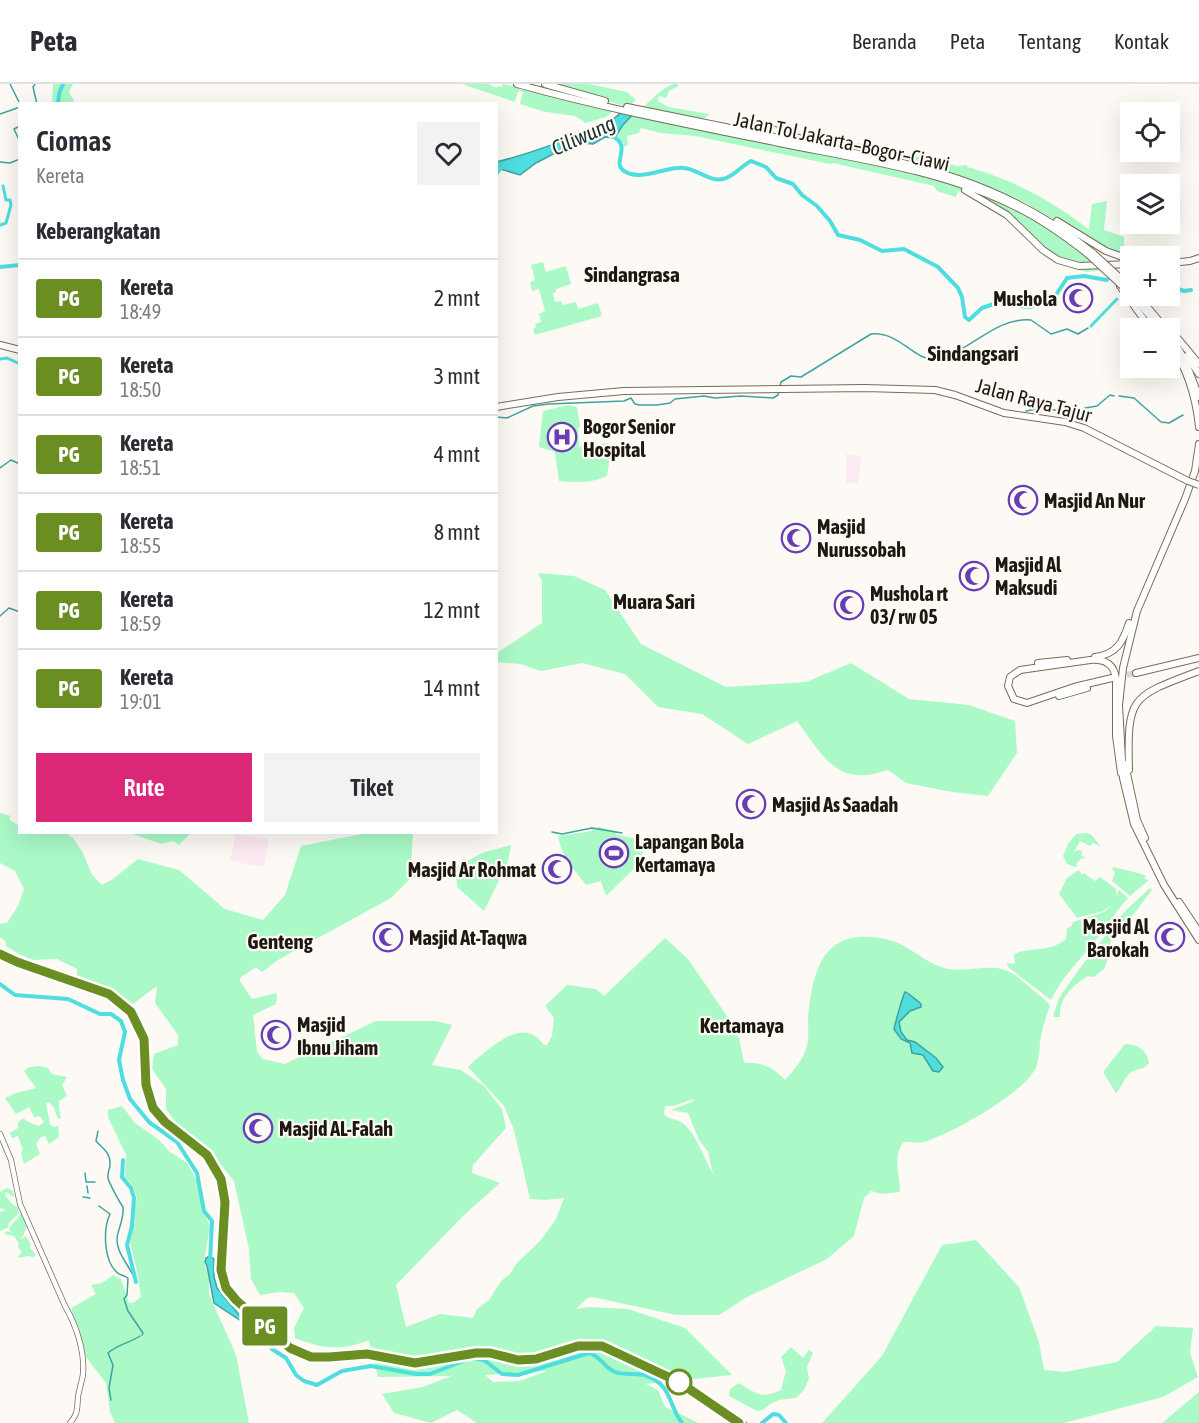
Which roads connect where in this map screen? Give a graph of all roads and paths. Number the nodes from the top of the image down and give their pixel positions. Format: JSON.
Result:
{"nodes":[{"id":1,"x":518,"y":86,"type":"edge"},
{"id":2,"x":546,"y":88,"type":"edge"},
{"id":3,"x":647,"y":114,"type":"junction"},
{"id":4,"x":667,"y":116,"type":"junction"},
{"id":5,"x":702,"y":120,"type":"dead end"},
{"id":6,"x":763,"y":126,"type":"dead end"},
{"id":7,"x":825,"y":147,"type":"junction"},
{"id":8,"x":931,"y":175,"type":"junction"},
{"id":9,"x":991,"y":191,"type":"junction"},
{"id":10,"x":1091,"y":254,"type":"junction"},
{"id":11,"x":1120,"y":257,"type":"edge"},
{"id":12,"x":1198,"y":258,"type":"edge"},
{"id":13,"x":1180,"y":260,"type":"edge"},
{"id":14,"x":1120,"y":263,"type":"edge"},
{"id":15,"x":1110,"y":274,"type":"junction"},
{"id":16,"x":1120,"y":279,"type":"edge"},
{"id":17,"x":1120,"y":284,"type":"edge"},
{"id":18,"x":1120,"y":284,"type":"edge"},
{"id":19,"x":1142,"y":306,"type":"edge"},
{"id":20,"x":1143,"y":306,"type":"edge"},
{"id":21,"x":1152,"y":318,"type":"edge"},
{"id":22,"x":1158,"y":318,"type":"edge"},
{"id":23,"x":1180,"y":343,"type":"edge"},
{"id":24,"x":0,"y":345,"type":"edge"},
{"id":25,"x":18,"y":350,"type":"edge"},
{"id":26,"x":1180,"y":352,"type":"edge"},
{"id":27,"x":1187,"y":356,"type":"dead end"},
{"id":28,"x":1180,"y":361,"type":"edge"},
{"id":29,"x":1199,"y":364,"type":"edge"},
{"id":30,"x":1199,"y":374,"type":"edge"},
{"id":31,"x":1199,"y":397,"type":"edge"},
{"id":32,"x":498,"y":407,"type":"edge"},
{"id":33,"x":1199,"y":427,"type":"edge"},
{"id":34,"x":1199,"y":444,"type":"edge"},
{"id":35,"x":1199,"y":468,"type":"edge"},
{"id":36,"x":1199,"y":485,"type":"edge"},
{"id":37,"x":1152,"y":574,"type":"junction"},
{"id":38,"x":1199,"y":659,"type":"edge"},
{"id":39,"x":1199,"y":671,"type":"edge"},
{"id":40,"x":1136,"y":675,"type":"tunnel mouth"},
{"id":41,"x":1119,"y":698,"type":"junction"},
{"id":42,"x":1122,"y":735,"type":"junction"},
{"id":43,"x":1126,"y":777,"type":"junction"},
{"id":44,"x":1152,"y":858,"type":"junction"},
{"id":45,"x":1199,"y":932,"type":"edge"},
{"id":46,"x":1199,"y":940,"type":"edge"},
{"id":47,"x":0,"y":1134,"type":"edge"},
{"id":48,"x":69,"y":1423,"type":"edge"}],
"edges":[{"from":1,"to":2,"type":"highway","name":"Jalan Tol Jakarta–Bogor–Ciawi"},
{"from":2,"to":3,"type":"highway","name":"Jalan Tol Jakarta–Bogor–Ciawi"},
{"from":3,"to":4,"type":"highway","name":"Jalan Tol Jakarta–Bogor–Ciawi"},
{"from":3,"to":8,"type":"highway","name":"Jalan Tol Jakarta–Bogor–Ciawi"},
{"from":4,"to":5,"type":"highway"},
{"from":4,"to":7,"type":"highway","name":"Jalan Tol Jakarta–Bogor–Ciawi"},
{"from":6,"to":7,"type":"highway"},
{"from":7,"to":9,"type":"highway","name":"Jalan Tol Jakarta–Bogor–Ciawi"},
{"from":8,"to":10,"type":"highway","name":"Jalan Tol Jakarta–Bogor–Ciawi"},
{"from":8,"to":14,"type":"highway"},
{"from":9,"to":10,"type":"highway","name":"Jalan Tol Jakarta–Bogor–Ciawi"},
{"from":9,"to":11,"type":"highway"},
{"from":10,"to":15,"type":"highway","name":"Jalan Tol Jakarta–Bogor–Ciawi","bridge":true},
{"from":10,"to":16,"type":"highway","name":"Jalan Tol Jakarta–Bogor–Ciawi","bridge":true},
{"from":12,"to":13,"type":"highway"},
{"from":15,"to":17,"type":"highway","name":"Jalan Tol Jakarta–Bogor–Ciawi","bridge":true},
{"from":15,"to":18,"type":"highway","bridge":true},
{"from":19,"to":21,"type":"highway"},
{"from":20,"to":22,"type":"highway"},
{"from":23,"to":29,"type":"highway"},
{"from":24,"to":25,"type":"highway"},
{"from":26,"to":31,"type":"highway"},
{"from":27,"to":30,"type":"highway"},
{"from":28,"to":33,"type":"highway"},
{"from":32,"to":36,"type":"highway","name":"Jalan Raya Tajur","bridge":true},
{"from":34,"to":37,"type":"highway"},
{"from":35,"to":41,"type":"highway"},
{"from":37,"to":41,"type":"highway"},
{"from":37,"to":41,"type":"highway"},
{"from":38,"to":40,"type":"highway"},
{"from":39,"to":42,"type":"highway"},
{"from":41,"to":42,"type":"highway"},
{"from":42,"to":43,"type":"highway"},
{"from":42,"to":43,"type":"highway"},
{"from":43,"to":44,"type":"highway"},
{"from":44,"to":45,"type":"highway"},
{"from":44,"to":46,"type":"highway"},
{"from":47,"to":48,"type":"main road"}]}
